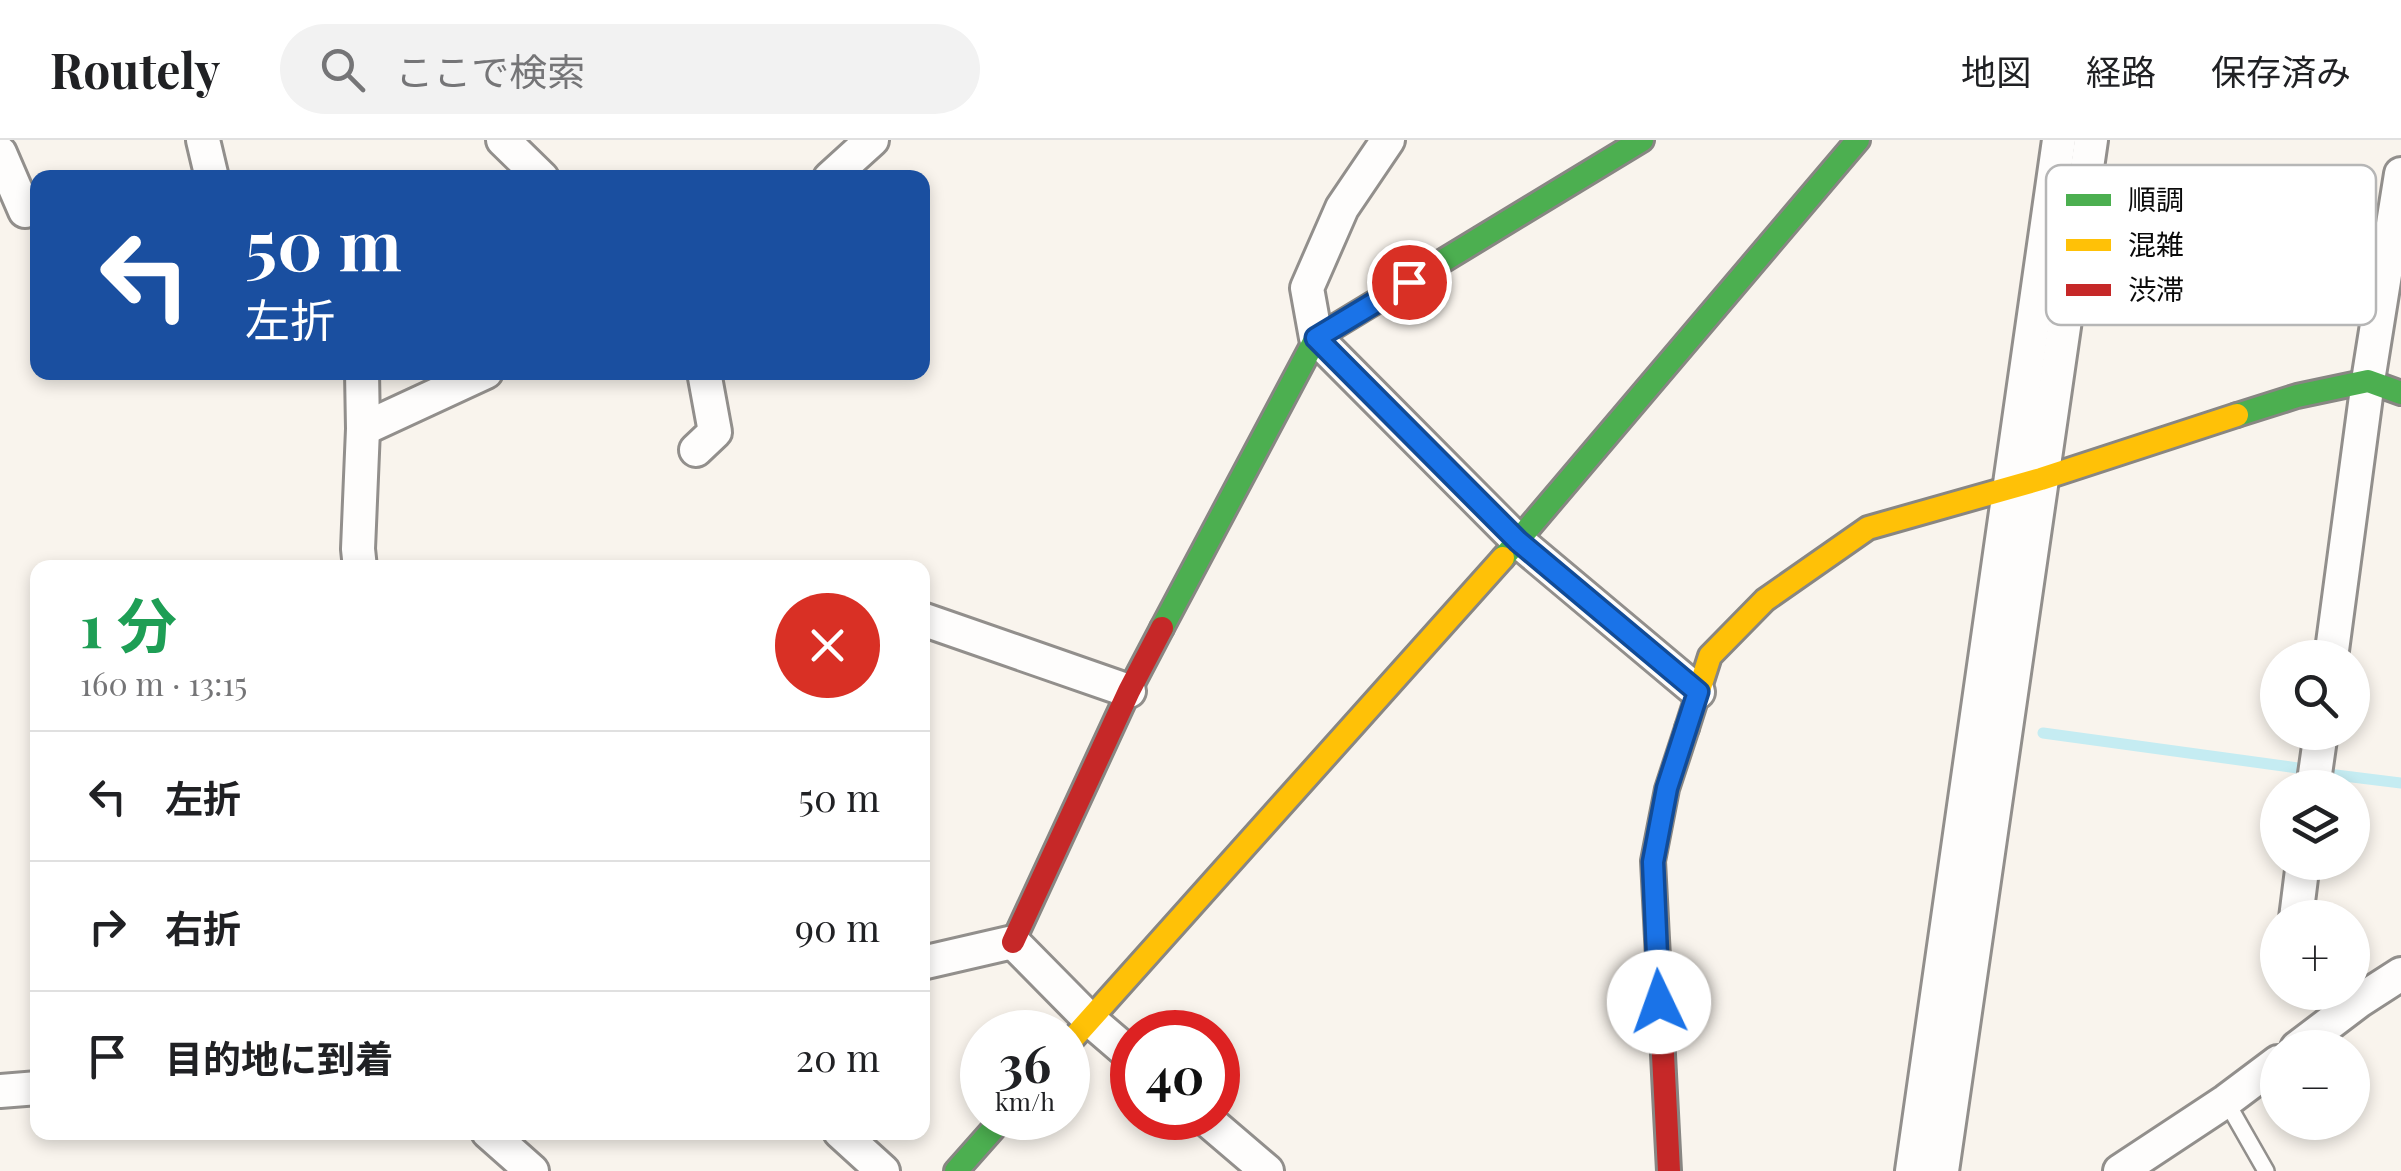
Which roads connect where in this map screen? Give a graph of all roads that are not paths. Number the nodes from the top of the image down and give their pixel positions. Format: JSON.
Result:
{"nodes":[{"id":1,"x":202,"y":140,"type":"edge"},
{"id":2,"x":504,"y":140,"type":"edge"},
{"id":3,"x":872,"y":140,"type":"edge"},
{"id":4,"x":1388,"y":140,"type":"edge"},
{"id":5,"x":1642,"y":140,"type":"edge"},
{"id":6,"x":1858,"y":140,"type":"edge"},
{"id":7,"x":2059,"y":140,"type":"edge"},
{"id":8,"x":2091,"y":140,"type":"edge"},
{"id":9,"x":0,"y":153,"type":"edge"},
{"id":10,"x":2055,"y":165,"type":"edge"},
{"id":11,"x":2087,"y":165,"type":"edge"},
{"id":12,"x":210,"y":170,"type":"edge"},
{"id":13,"x":534,"y":170,"type":"edge"},
{"id":14,"x":839,"y":170,"type":"edge"},
{"id":15,"x":2401,"y":174,"type":"edge"},
{"id":16,"x":21,"y":212,"type":"edge"},
{"id":17,"x":2046,"y":229,"type":"edge"},
{"id":18,"x":2064,"y":325,"type":"edge"},
{"id":19,"x":1316,"y":338,"type":"junction"},
{"id":20,"x":362,"y":380,"type":"edge"},
{"id":21,"x":447,"y":380,"type":"edge"},
{"id":22,"x":468,"y":380,"type":"edge"},
{"id":23,"x":705,"y":380,"type":"edge"},
{"id":24,"x":2368,"y":381,"type":"junction"},
{"id":25,"x":2401,"y":393,"type":"edge"},
{"id":26,"x":432,"y":396,"type":"junction"},
{"id":27,"x":362,"y":429,"type":"junction"},
{"id":28,"x":696,"y":450,"type":"dead end"},
{"id":29,"x":2041,"y":479,"type":"junction"},
{"id":30,"x":2008,"y":488,"type":"junction"},
{"id":31,"x":1518,"y":541,"type":"junction"},
{"id":32,"x":359,"y":560,"type":"edge"},
{"id":33,"x":930,"y":622,"type":"edge"},
{"id":34,"x":2332,"y":640,"type":"edge"},
{"id":35,"x":1129,"y":691,"type":"junction"},
{"id":36,"x":1698,"y":692,"type":"junction"},
{"id":37,"x":1013,"y":942,"type":"junction"},
{"id":38,"x":930,"y":961,"type":"edge"},
{"id":39,"x":2401,"y":974,"type":"edge"},
{"id":40,"x":2370,"y":990,"type":"edge"},
{"id":41,"x":1063,"y":1010,"type":"edge"},
{"id":42,"x":2341,"y":1010,"type":"edge"},
{"id":43,"x":1090,"y":1018,"type":"edge"},
{"id":44,"x":2318,"y":1030,"type":"edge"},
{"id":45,"x":2260,"y":1076,"type":"edge"},
{"id":46,"x":30,"y":1089,"type":"edge"},
{"id":47,"x":0,"y":1091,"type":"edge"},
{"id":48,"x":2226,"y":1102,"type":"junction"},
{"id":49,"x":497,"y":1140,"type":"edge"},
{"id":50,"x":849,"y":1140,"type":"edge"},
{"id":51,"x":983,"y":1140,"type":"edge"},
{"id":52,"x":1231,"y":1140,"type":"edge"},
{"id":53,"x":532,"y":1171,"type":"edge"},
{"id":54,"x":883,"y":1171,"type":"edge"},
{"id":55,"x":956,"y":1171,"type":"edge"},
{"id":56,"x":1267,"y":1171,"type":"edge"},
{"id":57,"x":1668,"y":1171,"type":"edge"},
{"id":58,"x":1912,"y":1171,"type":"edge"},
{"id":59,"x":1942,"y":1171,"type":"edge"},
{"id":60,"x":2120,"y":1171,"type":"edge"},
{"id":61,"x":2266,"y":1171,"type":"edge"}],
"edges":[{"from":1,"to":12,"type":"street"},
{"from":2,"to":13,"type":"street"},
{"from":3,"to":14,"type":"street"},
{"from":4,"to":19,"type":"street"},
{"from":5,"to":19,"type":"street"},
{"from":6,"to":31,"type":"street"},
{"from":7,"to":10,"type":"street"},
{"from":8,"to":11,"type":"street"},
{"from":9,"to":16,"type":"street"},
{"from":15,"to":24,"type":"street"},
{"from":17,"to":30,"type":"street"},
{"from":18,"to":29,"type":"street"},
{"from":19,"to":31,"type":"street"},
{"from":19,"to":35,"type":"street"},
{"from":20,"to":27,"type":"street"},
{"from":21,"to":26,"type":"street"},
{"from":22,"to":26,"type":"street"},
{"from":23,"to":28,"type":"street"},
{"from":24,"to":25,"type":"street"},
{"from":24,"to":29,"type":"street"},
{"from":24,"to":34,"type":"street"},
{"from":26,"to":27,"type":"street"},
{"from":27,"to":32,"type":"street"},
{"from":29,"to":30,"type":"street"},
{"from":29,"to":59,"type":"street"},
{"from":30,"to":36,"type":"street"},
{"from":30,"to":58,"type":"street"},
{"from":31,"to":36,"type":"street"},
{"from":31,"to":43,"type":"street"},
{"from":33,"to":35,"type":"street"},
{"from":35,"to":37,"type":"street"},
{"from":36,"to":57,"type":"street"},
{"from":37,"to":38,"type":"street"},
{"from":37,"to":41,"type":"street"},
{"from":39,"to":40,"type":"street"},
{"from":42,"to":44,"type":"street"},
{"from":45,"to":48,"type":"street"},
{"from":46,"to":47,"type":"street"},
{"from":48,"to":60,"type":"street"},
{"from":48,"to":61,"type":"lane"},
{"from":49,"to":53,"type":"street"},
{"from":50,"to":54,"type":"street"},
{"from":51,"to":55,"type":"street"},
{"from":52,"to":56,"type":"street"}]}
